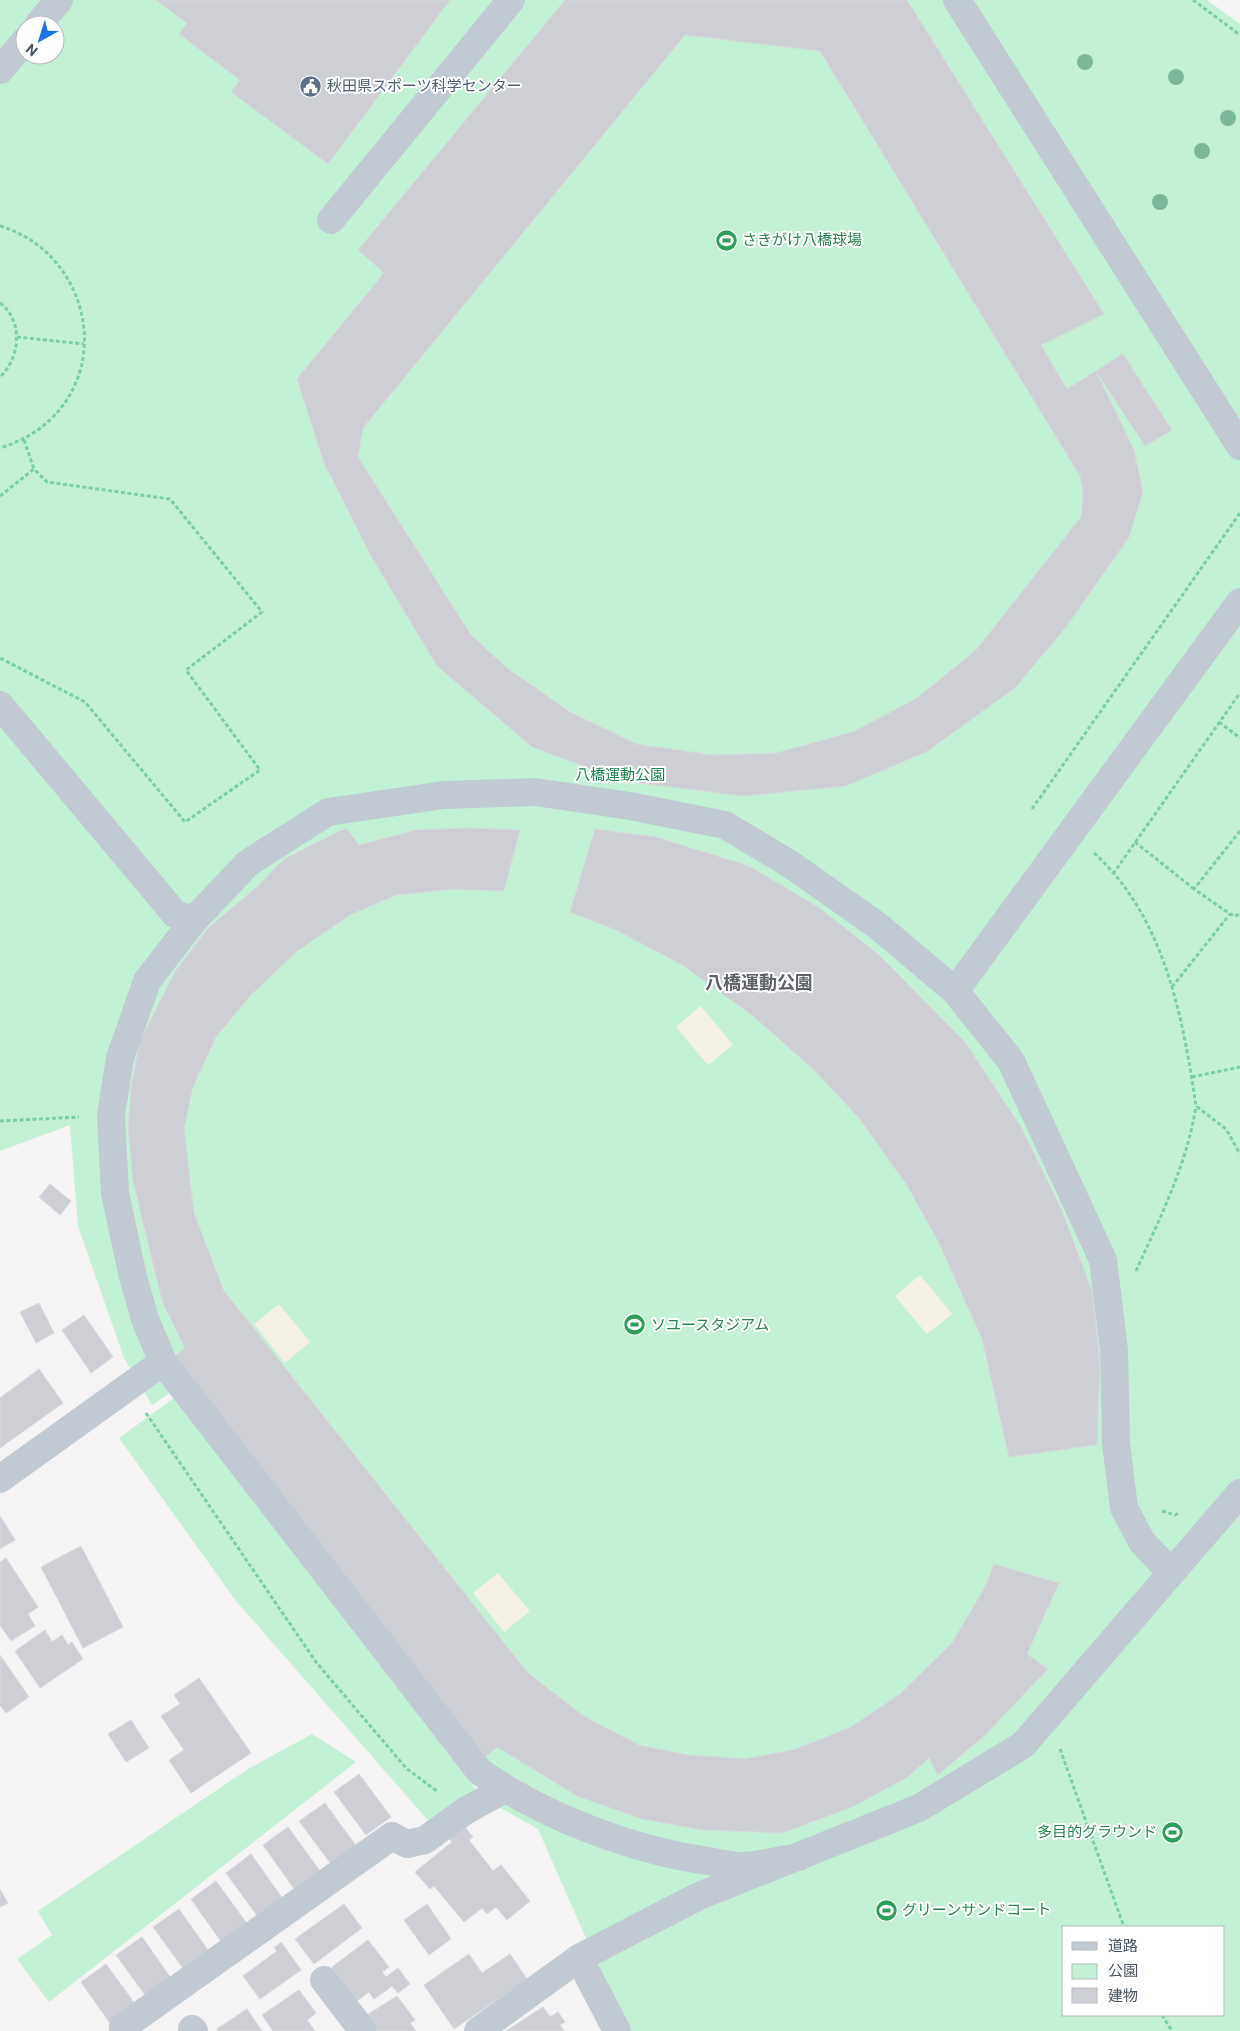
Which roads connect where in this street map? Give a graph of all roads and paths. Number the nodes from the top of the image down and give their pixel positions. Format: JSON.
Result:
{"nodes":[{"id":1,"x":60,"y":0,"type":"edge"},
{"id":2,"x":511,"y":0,"type":"edge"},
{"id":3,"x":957,"y":0,"type":"edge"},
{"id":4,"x":1193,"y":0,"type":"edge"},
{"id":5,"x":47,"y":15,"type":"edge"},
{"id":6,"x":1240,"y":35,"type":"edge"},
{"id":7,"x":15,"y":53,"type":"edge"},
{"id":8,"x":0,"y":70,"type":"edge"},
{"id":9,"x":331,"y":220,"type":"dead end"},
{"id":10,"x":0,"y":226,"type":"edge"},
{"id":11,"x":0,"y":303,"type":"edge"},
{"id":12,"x":17,"y":337,"type":"junction"},
{"id":13,"x":84,"y":344,"type":"junction"},
{"id":14,"x":0,"y":377,"type":"edge"},
{"id":15,"x":24,"y":440,"type":"junction"},
{"id":16,"x":1240,"y":446,"type":"edge"},
{"id":17,"x":0,"y":448,"type":"edge"},
{"id":18,"x":34,"y":469,"type":"junction"},
{"id":19,"x":0,"y":496,"type":"edge"},
{"id":20,"x":1240,"y":513,"type":"edge"},
{"id":21,"x":1240,"y":602,"type":"edge"},
{"id":22,"x":0,"y":658,"type":"edge"},
{"id":23,"x":1240,"y":694,"type":"edge"},
{"id":24,"x":0,"y":705,"type":"edge"},
{"id":25,"x":1220,"y":722,"type":"junction"},
{"id":26,"x":1240,"y":738,"type":"edge"},
{"id":27,"x":1032,"y":810,"type":"dead end"},
{"id":28,"x":1240,"y":831,"type":"edge"},
{"id":29,"x":1071,"y":833,"type":"junction"},
{"id":30,"x":1135,"y":842,"type":"junction"},
{"id":31,"x":1113,"y":874,"type":"junction"},
{"id":32,"x":1194,"y":889,"type":"junction"},
{"id":33,"x":1230,"y":914,"type":"junction"},
{"id":34,"x":1240,"y":914,"type":"edge"},
{"id":35,"x":194,"y":920,"type":"junction"},
{"id":36,"x":1172,"y":987,"type":"junction"},
{"id":37,"x":955,"y":991,"type":"junction"},
{"id":38,"x":1240,"y":1067,"type":"edge"},
{"id":39,"x":1192,"y":1077,"type":"junction"},
{"id":40,"x":1196,"y":1106,"type":"junction"},
{"id":41,"x":111,"y":1115,"type":"junction"},
{"id":42,"x":0,"y":1121,"type":"edge"},
{"id":43,"x":1240,"y":1154,"type":"edge"},
{"id":44,"x":1134,"y":1276,"type":"dead end"},
{"id":45,"x":163,"y":1362,"type":"junction"},
{"id":46,"x":128,"y":1387,"type":"junction"},
{"id":47,"x":0,"y":1480,"type":"edge"},
{"id":48,"x":1240,"y":1493,"type":"edge"},
{"id":49,"x":1157,"y":1506,"type":"dead end"},
{"id":50,"x":1181,"y":1513,"type":"dead end"},
{"id":51,"x":1171,"y":1572,"type":"junction"},
{"id":52,"x":1059,"y":1744,"type":"dead end"},
{"id":53,"x":505,"y":1789,"type":"junction"},
{"id":54,"x":466,"y":1811,"type":"junction"},
{"id":55,"x":799,"y":1857,"type":"junction"},
{"id":56,"x":1124,"y":1926,"type":"edge"},
{"id":57,"x":579,"y":1958,"type":"junction"},
{"id":58,"x":324,"y":1980,"type":"dead end"},
{"id":59,"x":1163,"y":2016,"type":"edge"},
{"id":60,"x":123,"y":2027,"type":"dead end"},
{"id":61,"x":363,"y":2031,"type":"edge"},
{"id":62,"x":478,"y":2031,"type":"edge"},
{"id":63,"x":618,"y":2031,"type":"edge"},
{"id":64,"x":1172,"y":2031,"type":"edge"}],
"edges":[{"from":1,"to":5,"type":"street"},
{"from":2,"to":9,"type":"street"},
{"from":3,"to":16,"type":"street"},
{"from":4,"to":6,"type":"path"},
{"from":7,"to":8,"type":"street"},
{"from":10,"to":13,"type":"path"},
{"from":11,"to":12,"type":"path"},
{"from":12,"to":13,"type":"path"},
{"from":12,"to":14,"type":"path"},
{"from":13,"to":15,"type":"path"},
{"from":15,"to":17,"type":"path"},
{"from":15,"to":18,"type":"path"},
{"from":18,"to":19,"type":"path"},
{"from":18,"to":22,"type":"path"},
{"from":20,"to":27,"type":"path"},
{"from":21,"to":29,"type":"street"},
{"from":23,"to":25,"type":"path"},
{"from":24,"to":35,"type":"street"},
{"from":25,"to":26,"type":"path"},
{"from":25,"to":30,"type":"path"},
{"from":28,"to":32,"type":"path"},
{"from":29,"to":31,"type":"path"},
{"from":29,"to":37,"type":"street"},
{"from":30,"to":31,"type":"path"},
{"from":30,"to":32,"type":"path"},
{"from":31,"to":36,"type":"path"},
{"from":32,"to":33,"type":"path"},
{"from":33,"to":34,"type":"path"},
{"from":33,"to":36,"type":"path"},
{"from":35,"to":37,"type":"street"},
{"from":35,"to":41,"type":"street"},
{"from":36,"to":39,"type":"path"},
{"from":37,"to":51,"type":"street"},
{"from":38,"to":39,"type":"path"},
{"from":39,"to":40,"type":"path"},
{"from":40,"to":43,"type":"path"},
{"from":40,"to":44,"type":"path"},
{"from":41,"to":42,"type":"path"},
{"from":41,"to":45,"type":"street"},
{"from":45,"to":46,"type":"street"},
{"from":45,"to":53,"type":"street"},
{"from":46,"to":47,"type":"street"},
{"from":46,"to":54,"type":"path"},
{"from":48,"to":51,"type":"street"},
{"from":49,"to":50,"type":"path"},
{"from":51,"to":55,"type":"street"},
{"from":52,"to":56,"type":"path"},
{"from":53,"to":54,"type":"street"},
{"from":53,"to":55,"type":"street"},
{"from":54,"to":60,"type":"street"},
{"from":55,"to":57,"type":"street"},
{"from":57,"to":62,"type":"street"},
{"from":57,"to":63,"type":"street"},
{"from":58,"to":61,"type":"street"},
{"from":59,"to":64,"type":"path"}]}
